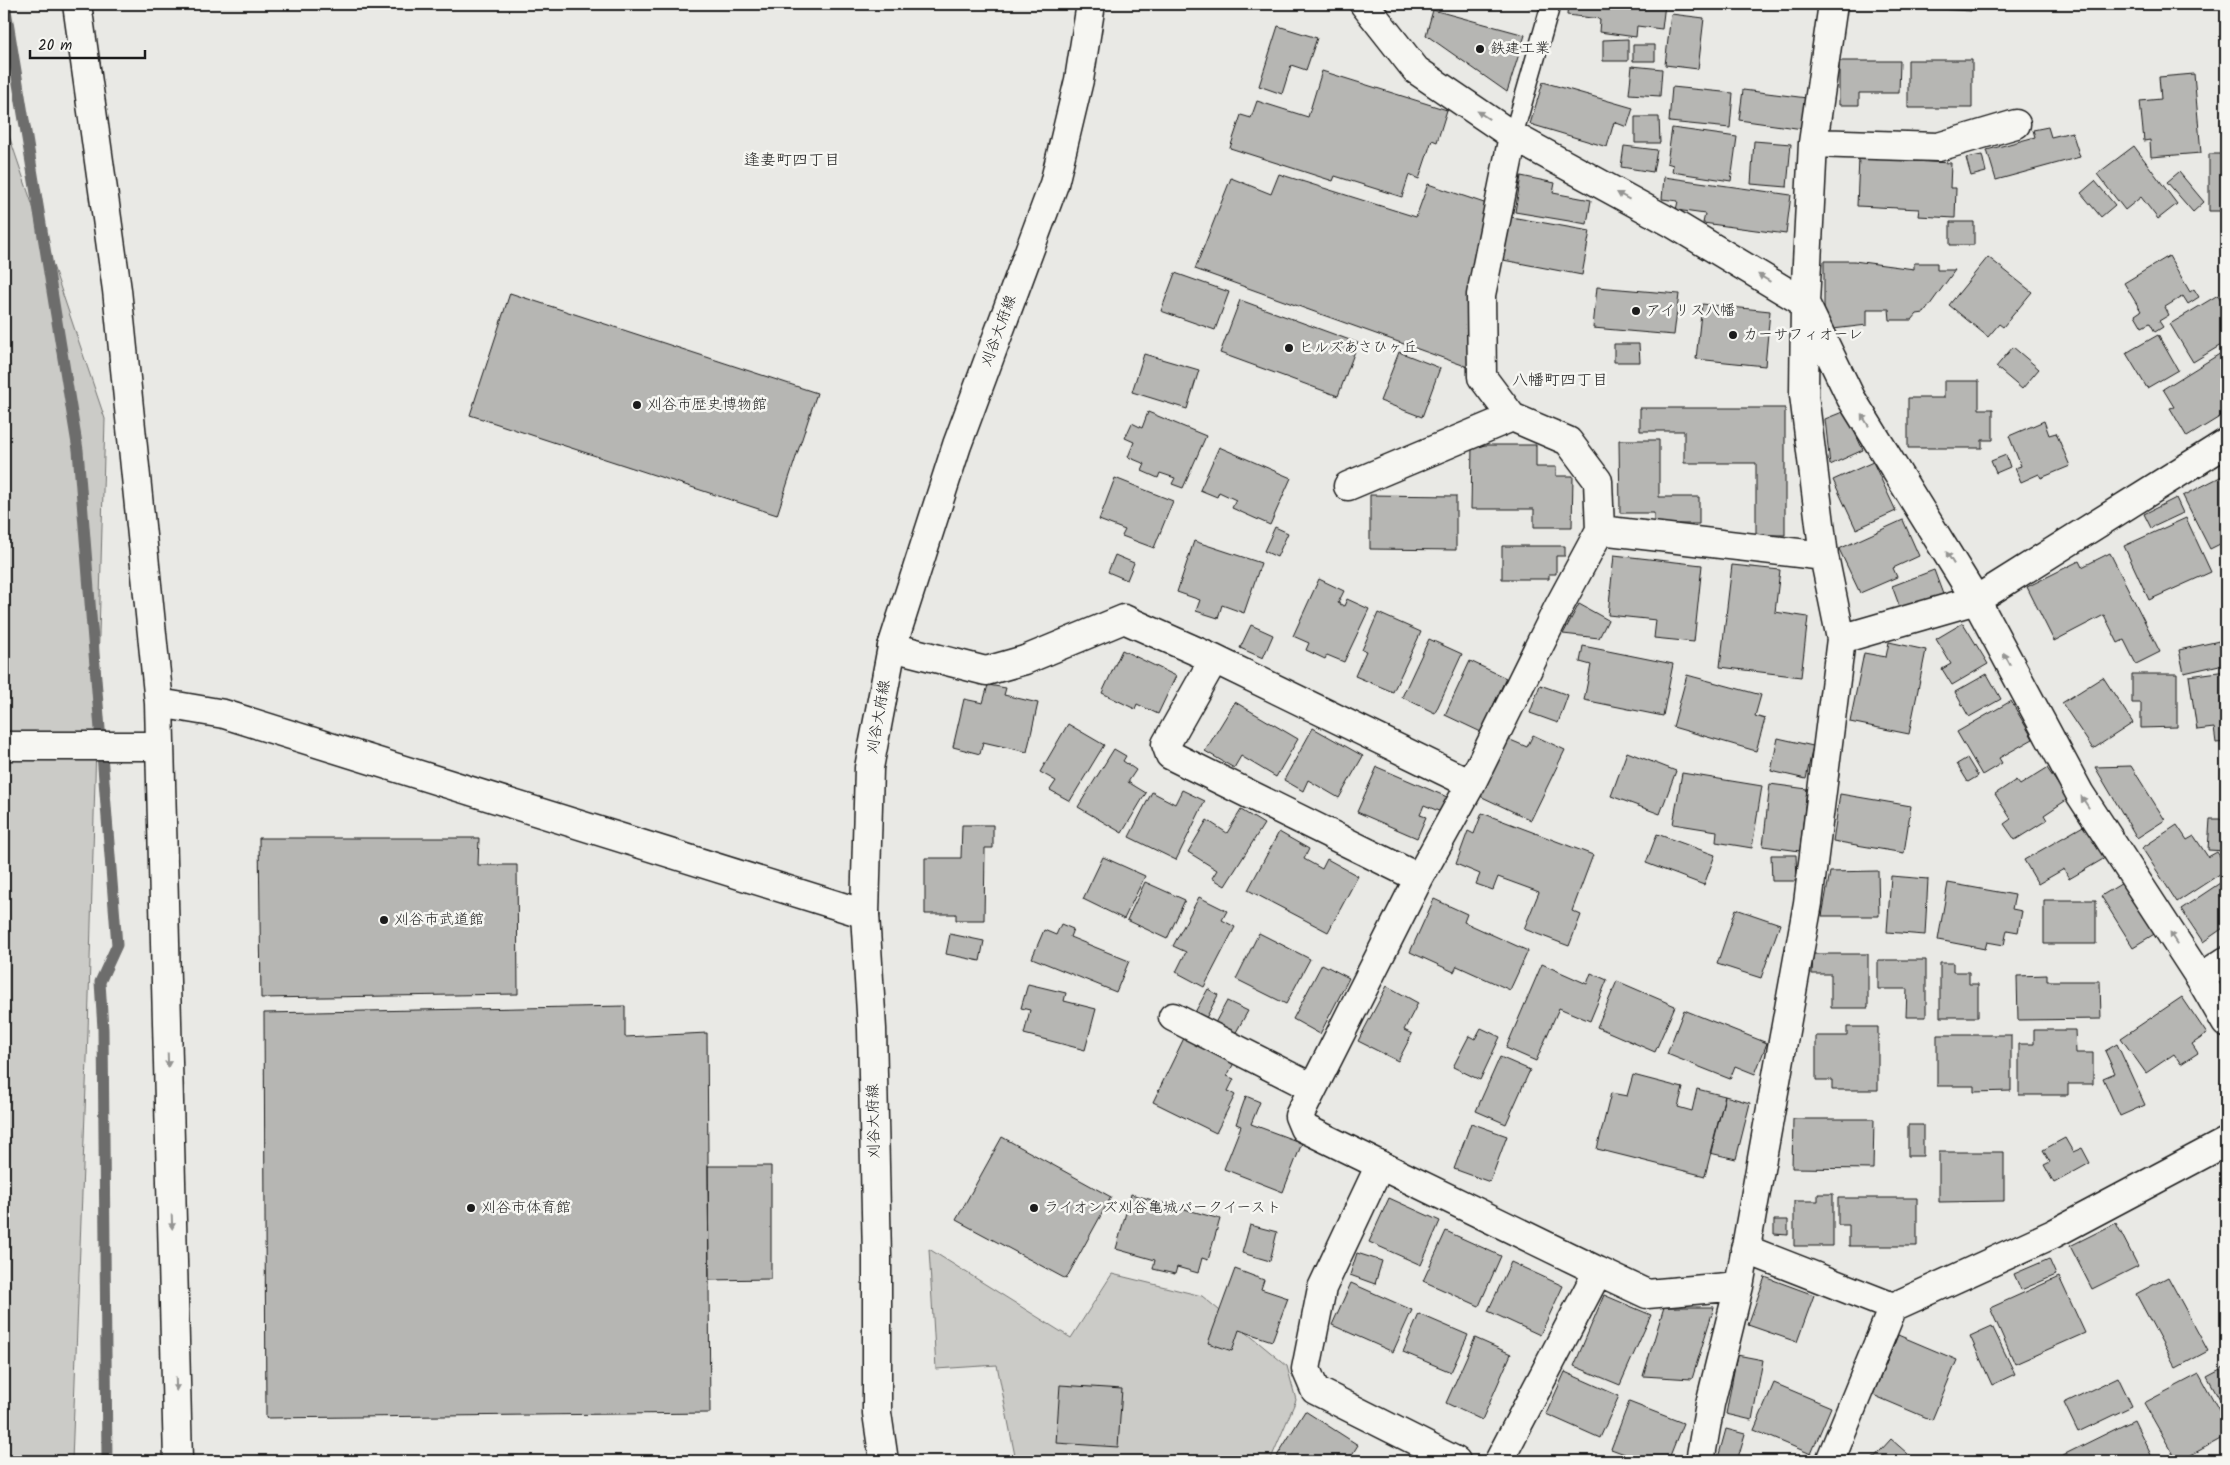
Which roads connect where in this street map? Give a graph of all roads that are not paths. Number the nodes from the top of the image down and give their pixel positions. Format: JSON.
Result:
{"nodes":[{"id":1,"x":77,"y":4,"type":"edge"},
{"id":2,"x":1091,"y":4,"type":"edge"},
{"id":3,"x":1364,"y":4,"type":"edge"},
{"id":4,"x":1552,"y":4,"type":"edge"},
{"id":5,"x":1833,"y":4,"type":"edge"},
{"id":6,"x":2016,"y":124,"type":"dead end"},
{"id":7,"x":1513,"y":136,"type":"junction"},
{"id":8,"x":1813,"y":143,"type":"junction"},
{"id":9,"x":1806,"y":303,"type":"junction"},
{"id":10,"x":1512,"y":417,"type":"junction"},
{"id":11,"x":2226,"y":443,"type":"edge"},
{"id":12,"x":1348,"y":486,"type":"dead end"},
{"id":13,"x":1600,"y":530,"type":"junction"},
{"id":14,"x":1824,"y":556,"type":"junction"},
{"id":15,"x":1976,"y":600,"type":"junction"},
{"id":16,"x":1841,"y":639,"type":"junction"},
{"id":17,"x":892,"y":647,"type":"junction"},
{"id":18,"x":1214,"y":659,"type":"junction"},
{"id":19,"x":159,"y":703,"type":"junction"},
{"id":20,"x":4,"y":746,"type":"edge"},
{"id":21,"x":160,"y":746,"type":"junction"},
{"id":22,"x":1471,"y":784,"type":"junction"},
{"id":23,"x":1420,"y":878,"type":"junction"},
{"id":24,"x":865,"y":914,"type":"junction"},
{"id":25,"x":2226,"y":961,"type":"edge"},
{"id":26,"x":2200,"y":978,"type":"junction"},
{"id":27,"x":1173,"y":1017,"type":"dead end"},
{"id":28,"x":2226,"y":1022,"type":"edge"},
{"id":29,"x":1313,"y":1088,"type":"junction"},
{"id":30,"x":2226,"y":1142,"type":"edge"},
{"id":31,"x":1380,"y":1165,"type":"junction"},
{"id":32,"x":1745,"y":1250,"type":"junction"},
{"id":33,"x":1598,"y":1271,"type":"junction"},
{"id":34,"x":1739,"y":1286,"type":"junction"},
{"id":35,"x":1893,"y":1307,"type":"junction"},
{"id":36,"x":178,"y":1461,"type":"edge"},
{"id":37,"x":884,"y":1461,"type":"edge"},
{"id":38,"x":1456,"y":1461,"type":"edge"},
{"id":39,"x":1499,"y":1461,"type":"edge"},
{"id":40,"x":1700,"y":1461,"type":"edge"},
{"id":41,"x":1830,"y":1461,"type":"edge"}],
"edges":[{"from":1,"to":19,"type":"street"},
{"from":2,"to":17,"type":"street","name":"刈谷大府線"},
{"from":7,"to":3,"type":"street","one_way":true},
{"from":4,"to":7,"type":"lane"},
{"from":5,"to":8,"type":"street"},
{"from":6,"to":8,"type":"street"},
{"from":9,"to":7,"type":"street","one_way":true},
{"from":7,"to":10,"type":"street"},
{"from":8,"to":9,"type":"street"},
{"from":9,"to":14,"type":"street"},
{"from":15,"to":9,"type":"street","one_way":true},
{"from":10,"to":12,"type":"street"},
{"from":10,"to":13,"type":"street"},
{"from":11,"to":15,"type":"street"},
{"from":13,"to":14,"type":"street"},
{"from":13,"to":22,"type":"street"},
{"from":14,"to":16,"type":"street"},
{"from":15,"to":16,"type":"street"},
{"from":26,"to":15,"type":"street","one_way":true},
{"from":16,"to":32,"type":"street"},
{"from":17,"to":18,"type":"street"},
{"from":17,"to":24,"type":"street","name":"刈谷大府線"},
{"from":18,"to":22,"type":"street"},
{"from":18,"to":23,"type":"street"},
{"from":19,"to":21,"type":"street"},
{"from":19,"to":24,"type":"street"},
{"from":20,"to":21,"type":"street"},
{"from":21,"to":36,"type":"street","one_way":true},
{"from":22,"to":23,"type":"street"},
{"from":23,"to":29,"type":"street"},
{"from":24,"to":37,"type":"street","name":"刈谷大府線"},
{"from":25,"to":26,"type":"street"},
{"from":26,"to":28,"type":"street"},
{"from":27,"to":29,"type":"street"},
{"from":29,"to":31,"type":"street"},
{"from":30,"to":35,"type":"street"},
{"from":31,"to":33,"type":"street"},
{"from":31,"to":38,"type":"street"},
{"from":32,"to":34,"type":"street"},
{"from":32,"to":35,"type":"street"},
{"from":33,"to":34,"type":"street"},
{"from":33,"to":39,"type":"street"},
{"from":34,"to":40,"type":"street"},
{"from":35,"to":41,"type":"street"}]}
